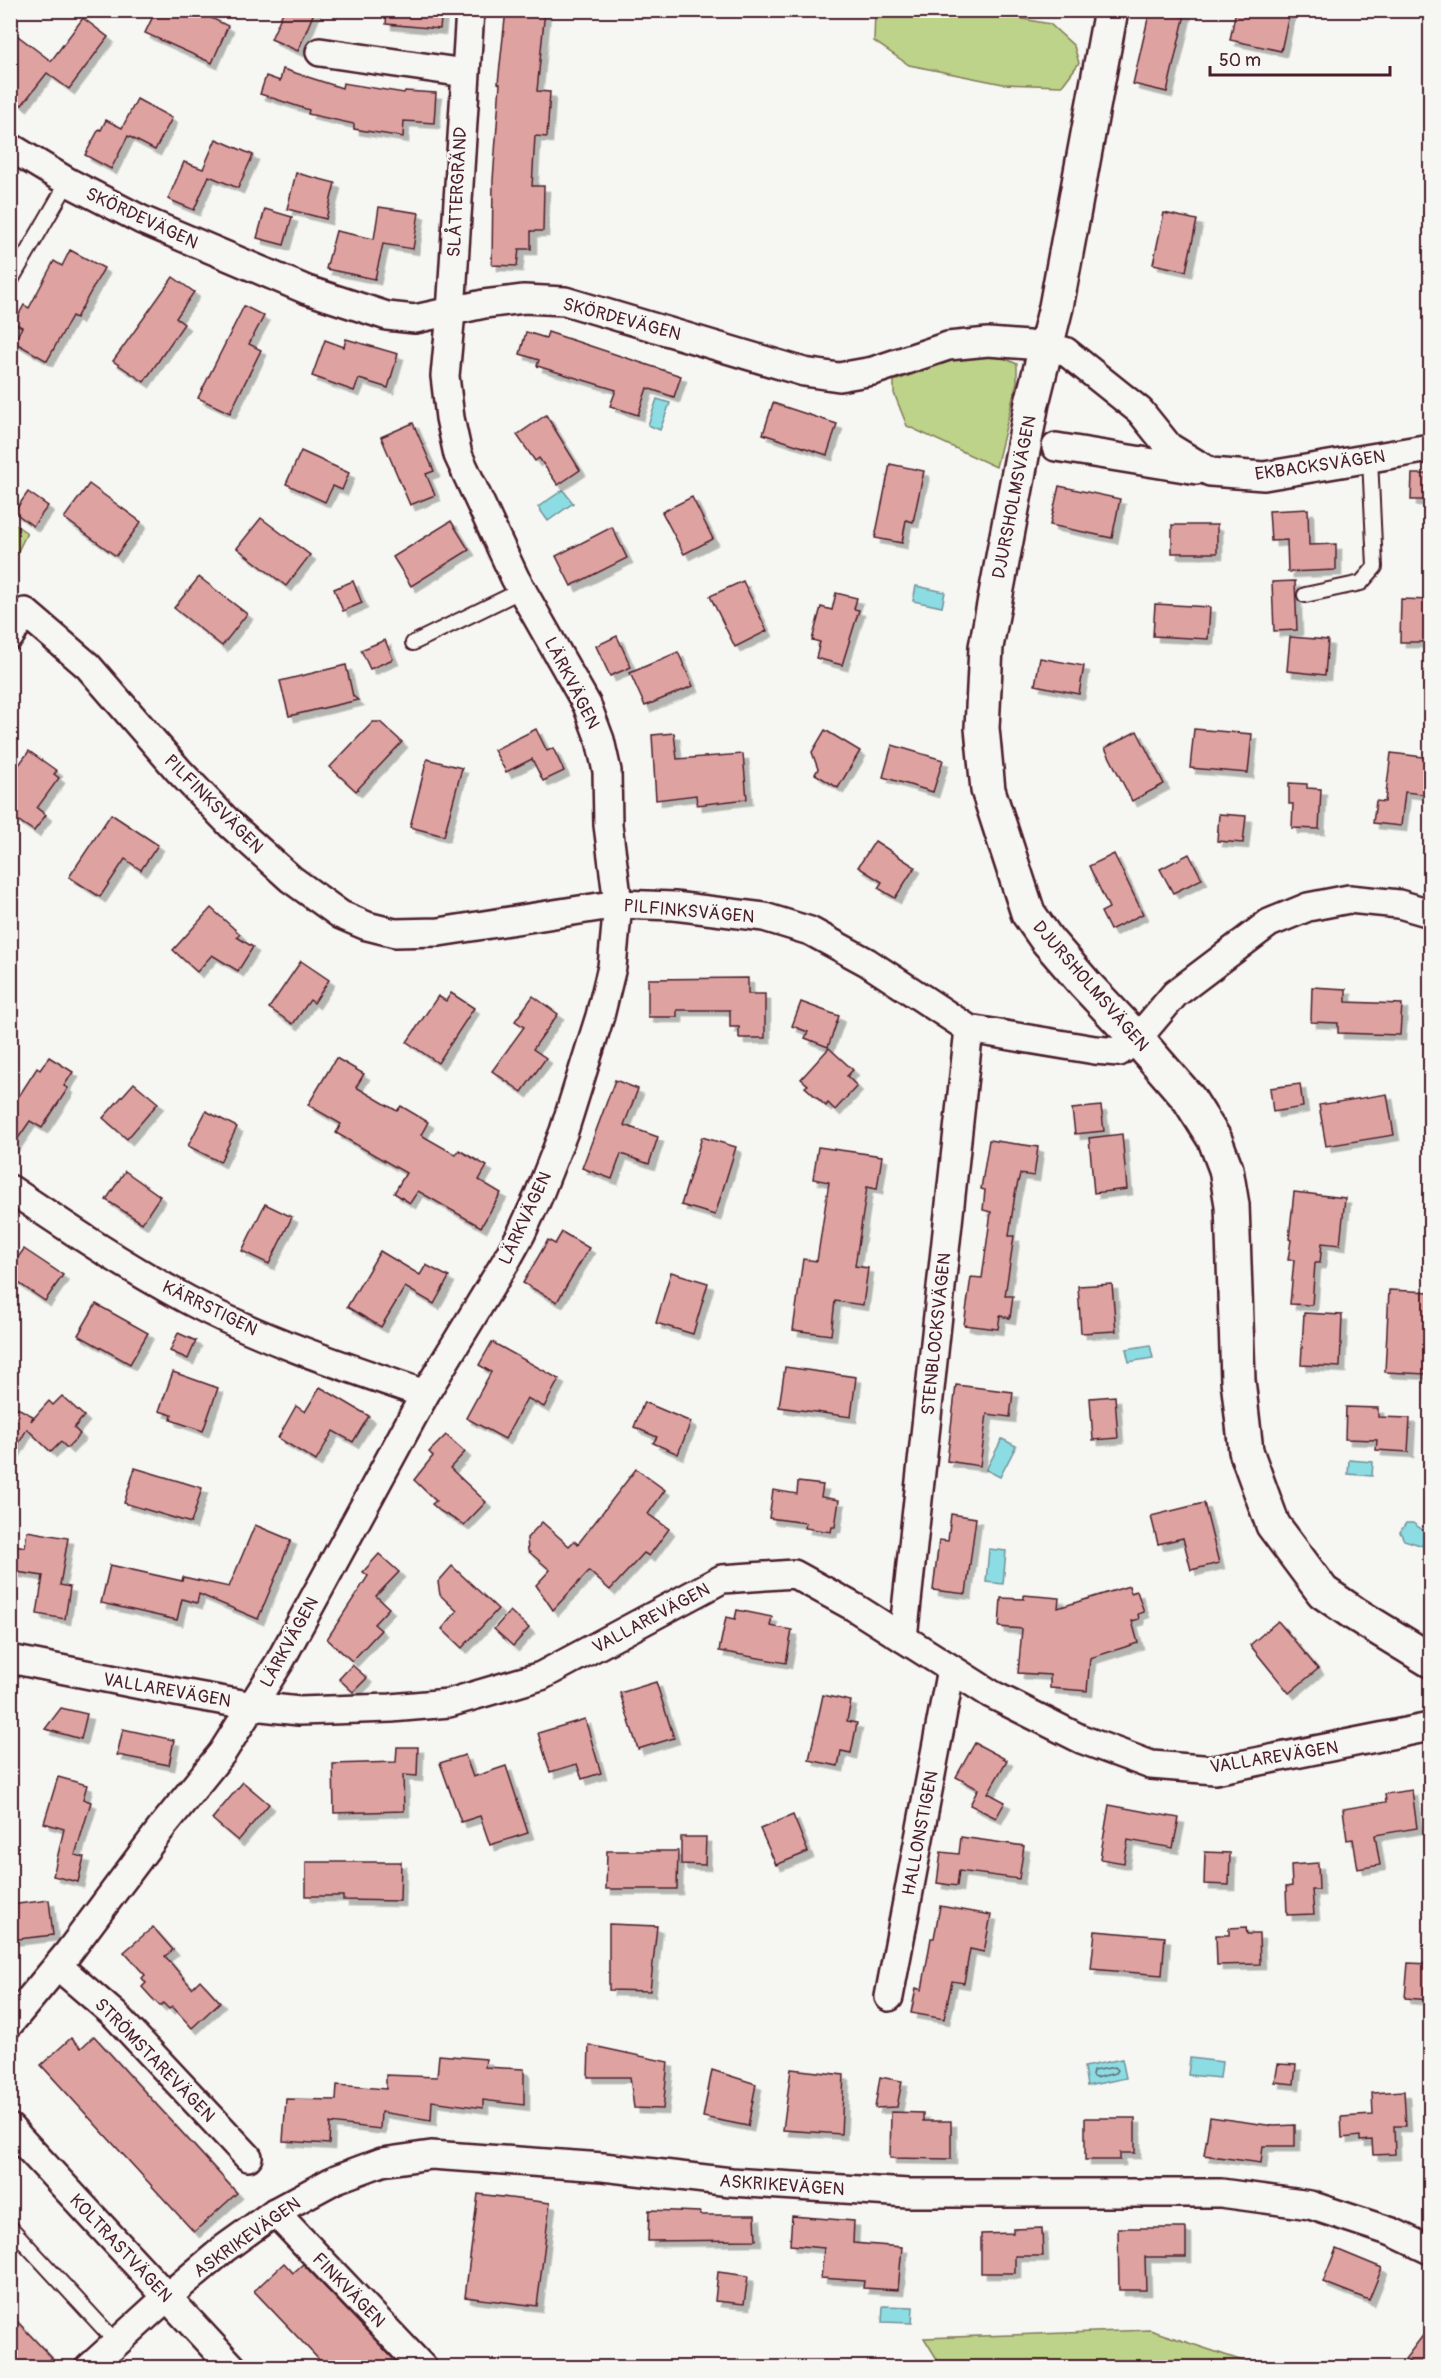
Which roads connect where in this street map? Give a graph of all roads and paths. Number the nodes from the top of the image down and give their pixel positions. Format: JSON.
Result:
{"nodes":[{"id":1,"x":470,"y":10,"type":"edge"},
{"id":2,"x":1112,"y":10,"type":"edge"},
{"id":3,"x":320,"y":52,"type":"dead end"},
{"id":4,"x":465,"y":73,"type":"junction"},
{"id":5,"x":10,"y":147,"type":"edge"},
{"id":6,"x":68,"y":182,"type":"junction"},
{"id":7,"x":10,"y":282,"type":"edge"},
{"id":8,"x":451,"y":312,"type":"junction"},
{"id":9,"x":1047,"y":347,"type":"junction"},
{"id":10,"x":1056,"y":447,"type":"dead end"},
{"id":11,"x":1431,"y":448,"type":"edge"},
{"id":12,"x":1370,"y":458,"type":"junction"},
{"id":13,"x":1210,"y":472,"type":"junction"},
{"id":14,"x":522,"y":590,"type":"junction"},
{"id":15,"x":1305,"y":595,"type":"dead end"},
{"id":16,"x":10,"y":636,"type":"edge"},
{"id":17,"x":413,"y":643,"type":"dead end"},
{"id":18,"x":618,"y":904,"type":"junction"},
{"id":19,"x":1431,"y":913,"type":"edge"},
{"id":20,"x":969,"y":1029,"type":"junction"},
{"id":21,"x":1137,"y":1039,"type":"junction"},
{"id":22,"x":10,"y":1189,"type":"edge"},
{"id":23,"x":425,"y":1394,"type":"junction"},
{"id":24,"x":903,"y":1638,"type":"junction"},
{"id":25,"x":10,"y":1659,"type":"edge"},
{"id":26,"x":1431,"y":1660,"type":"edge"},
{"id":27,"x":951,"y":1670,"type":"junction"},
{"id":28,"x":253,"y":1706,"type":"junction"},
{"id":29,"x":1431,"y":1727,"type":"edge"},
{"id":30,"x":58,"y":1966,"type":"junction"},
{"id":31,"x":889,"y":1997,"type":"dead end"},
{"id":32,"x":10,"y":2023,"type":"edge"},
{"id":33,"x":10,"y":2128,"type":"edge"},
{"id":34,"x":248,"y":2157,"type":"dead end"},
{"id":35,"x":275,"y":2212,"type":"junction"},
{"id":36,"x":10,"y":2227,"type":"edge"},
{"id":37,"x":1431,"y":2250,"type":"edge"},
{"id":38,"x":167,"y":2297,"type":"junction"},
{"id":39,"x":117,"y":2343,"type":"junction"},
{"id":40,"x":89,"y":2367,"type":"edge"},
{"id":41,"x":233,"y":2367,"type":"edge"},
{"id":42,"x":423,"y":2367,"type":"edge"}],
"edges":[{"from":1,"to":4,"type":"street","name":"SLÅTTERGRÄND"},
{"from":2,"to":9,"type":"street","name":"DJURSHOLMSVÄGEN"},
{"from":3,"to":4,"type":"street"},
{"from":4,"to":8,"type":"street","name":"SLÅTTERGRÄND"},
{"from":5,"to":6,"type":"street","name":"SKÖRDEVÄGEN"},
{"from":6,"to":7,"type":"lane"},
{"from":6,"to":8,"type":"street","name":"SKÖRDEVÄGEN"},
{"from":8,"to":9,"type":"street","name":"SKÖRDEVÄGEN"},
{"from":8,"to":14,"type":"street","name":"LÄRKVÄGEN"},
{"from":9,"to":13,"type":"street","name":"EKBACKSVÄGEN"},
{"from":9,"to":21,"type":"street","name":"DJURSHOLMSVÄGEN"},
{"from":10,"to":13,"type":"street","name":"EKBACKSVÄGEN"},
{"from":11,"to":12,"type":"street","name":"EKBACKSVÄGEN"},
{"from":12,"to":13,"type":"street","name":"EKBACKSVÄGEN"},
{"from":12,"to":15,"type":"lane"},
{"from":14,"to":17,"type":"lane"},
{"from":14,"to":18,"type":"street","name":"LÄRKVÄGEN"},
{"from":16,"to":18,"type":"street","name":"PILFINKSVÄGEN"},
{"from":18,"to":20,"type":"street","name":"PILFINKSVÄGEN"},
{"from":18,"to":23,"type":"street","name":"LÄRKVÄGEN"},
{"from":19,"to":21,"type":"street","name":"PILFINKSVÄGEN"},
{"from":20,"to":21,"type":"street","name":"PILFINKSVÄGEN"},
{"from":20,"to":24,"type":"street","name":"STENBLOCKSVÄGEN"},
{"from":21,"to":26,"type":"street","name":"DJURSHOLMSVÄGEN"},
{"from":22,"to":23,"type":"street","name":"KÄRRSTIGEN"},
{"from":23,"to":28,"type":"street","name":"LÄRKVÄGEN"},
{"from":24,"to":27,"type":"street","name":"VALLAREVÄGEN"},
{"from":24,"to":28,"type":"street","name":"VALLAREVÄGEN"},
{"from":25,"to":28,"type":"street","name":"VALLAREVÄGEN"},
{"from":27,"to":29,"type":"street","name":"VALLAREVÄGEN"},
{"from":27,"to":31,"type":"street","name":"HALLONSTIGEN"},
{"from":28,"to":30,"type":"street","name":"LÄRKVÄGEN"},
{"from":30,"to":32,"type":"street","name":"LÄRKVÄGEN"},
{"from":30,"to":34,"type":"street","name":"STRÖMSTAREVÄGEN"},
{"from":33,"to":38,"type":"street","name":"KOLTRASTVÄGEN"},
{"from":35,"to":37,"type":"street","name":"ASKRIKEVÄGEN"},
{"from":35,"to":38,"type":"street","name":"ASKRIKEVÄGEN"},
{"from":35,"to":42,"type":"street","name":"FINKVÄGEN"},
{"from":36,"to":39,"type":"lane"},
{"from":38,"to":39,"type":"street","name":"ASKRIKEVÄGEN"},
{"from":38,"to":41,"type":"street","name":"KOLTRASTVÄGEN"},
{"from":39,"to":40,"type":"street","name":"ASKRIKEVÄGEN"}]}
